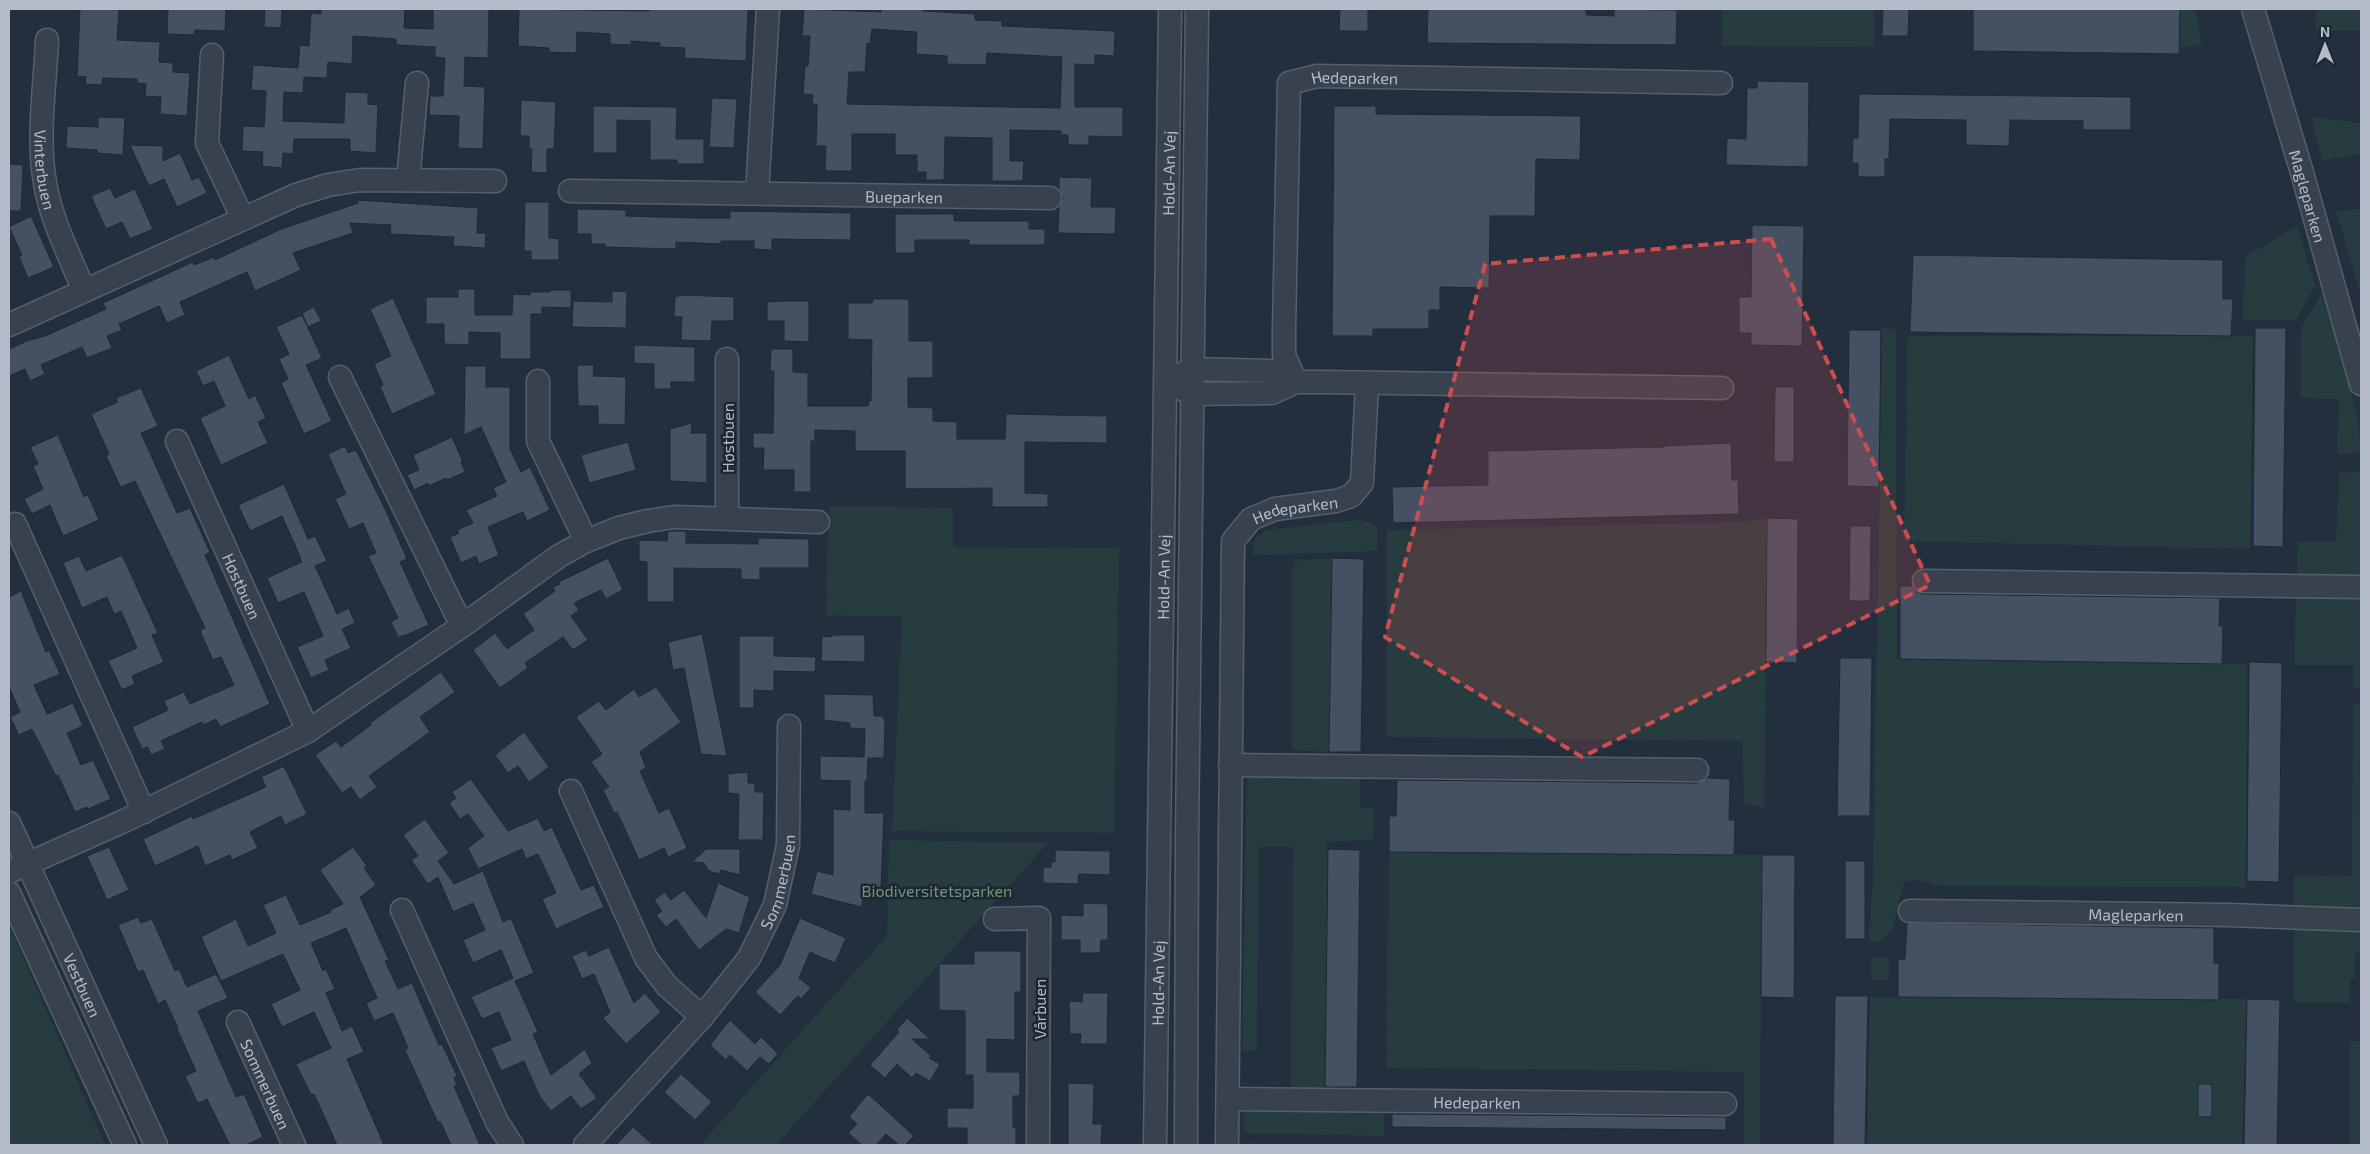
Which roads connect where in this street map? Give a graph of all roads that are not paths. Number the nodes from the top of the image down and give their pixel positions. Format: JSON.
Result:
{"nodes":[{"id":1,"x":768,"y":9,"type":"edge"},
{"id":2,"x":1170,"y":9,"type":"edge"},
{"id":3,"x":1197,"y":9,"type":"edge"},
{"id":4,"x":2253,"y":9,"type":"edge"},
{"id":5,"x":47,"y":40,"type":"dead end"},
{"id":6,"x":212,"y":55,"type":"dead end"},
{"id":7,"x":417,"y":83,"type":"dead end"},
{"id":8,"x":1720,"y":83,"type":"dead end"},
{"id":9,"x":408,"y":180,"type":"junction"},
{"id":10,"x":495,"y":181,"type":"dead end"},
{"id":11,"x":570,"y":191,"type":"dead end"},
{"id":12,"x":757,"y":194,"type":"junction"},
{"id":13,"x":1050,"y":198,"type":"dead end"},
{"id":14,"x":243,"y":219,"type":"junction"},
{"id":15,"x":84,"y":291,"type":"junction"},
{"id":16,"x":9,"y":325,"type":"edge"},
{"id":17,"x":727,"y":359,"type":"dead end"},
{"id":18,"x":1192,"y":369,"type":"junction"},
{"id":19,"x":340,"y":377,"type":"dead end"},
{"id":20,"x":538,"y":381,"type":"dead end"},
{"id":21,"x":1166,"y":382,"type":"junction"},
{"id":22,"x":1296,"y":382,"type":"junction"},
{"id":23,"x":1367,"y":383,"type":"junction"},
{"id":24,"x":2361,"y":384,"type":"edge"},
{"id":25,"x":1722,"y":388,"type":"dead end"},
{"id":26,"x":1192,"y":394,"type":"junction"},
{"id":27,"x":177,"y":441,"type":"dead end"},
{"id":28,"x":727,"y":518,"type":"junction"},
{"id":29,"x":818,"y":522,"type":"dead end"},
{"id":30,"x":15,"y":524,"type":"dead end"},
{"id":31,"x":586,"y":541,"type":"junction"},
{"id":32,"x":1924,"y":581,"type":"dead end"},
{"id":33,"x":2361,"y":587,"type":"edge"},
{"id":34,"x":462,"y":626,"type":"junction"},
{"id":35,"x":789,"y":726,"type":"dead end"},
{"id":36,"x":308,"y":731,"type":"junction"},
{"id":37,"x":1230,"y":765,"type":"junction"},
{"id":38,"x":1698,"y":770,"type":"dead end"},
{"id":39,"x":571,"y":792,"type":"dead end"},
{"id":40,"x":144,"y":812,"type":"junction"},
{"id":41,"x":9,"y":823,"type":"edge"},
{"id":42,"x":17,"y":867,"type":"edge"},
{"id":43,"x":9,"y":893,"type":"edge"},
{"id":44,"x":402,"y":910,"type":"dead end"},
{"id":45,"x":1910,"y":911,"type":"dead end"},
{"id":46,"x":995,"y":919,"type":"dead end"},
{"id":47,"x":2361,"y":920,"type":"edge"},
{"id":48,"x":702,"y":1017,"type":"junction"},
{"id":49,"x":238,"y":1022,"type":"dead end"},
{"id":50,"x":1228,"y":1099,"type":"junction"},
{"id":51,"x":1724,"y":1104,"type":"dead end"},
{"id":52,"x":126,"y":1145,"type":"edge"},
{"id":53,"x":156,"y":1145,"type":"edge"},
{"id":54,"x":294,"y":1145,"type":"edge"},
{"id":55,"x":512,"y":1145,"type":"edge"},
{"id":56,"x":585,"y":1145,"type":"edge"},
{"id":57,"x":1038,"y":1145,"type":"edge"},
{"id":58,"x":1155,"y":1145,"type":"edge"},
{"id":59,"x":1186,"y":1145,"type":"edge"},
{"id":60,"x":1227,"y":1145,"type":"edge"}],
"edges":[{"from":1,"to":12,"type":"street"},
{"from":2,"to":21,"type":"street","name":"Hold-An Vej"},
{"from":3,"to":18,"type":"street","name":"Hold-An Vej"},
{"from":4,"to":24,"type":"street","name":"Magleparken"},
{"from":5,"to":15,"type":"street","name":"Vinterbuen"},
{"from":6,"to":14,"type":"street"},
{"from":7,"to":9,"type":"street"},
{"from":8,"to":22,"type":"street","name":"Hedeparken"},
{"from":9,"to":10,"type":"street"},
{"from":9,"to":14,"type":"street"},
{"from":11,"to":12,"type":"street","name":"Bueparken"},
{"from":12,"to":13,"type":"street","name":"Bueparken"},
{"from":14,"to":15,"type":"street"},
{"from":15,"to":16,"type":"street"},
{"from":17,"to":28,"type":"street","name":"Høstbuen"},
{"from":18,"to":21,"type":"street"},
{"from":18,"to":22,"type":"street"},
{"from":18,"to":26,"type":"street","name":"Hold-An Vej"},
{"from":19,"to":34,"type":"street"},
{"from":20,"to":31,"type":"street"},
{"from":21,"to":26,"type":"street"},
{"from":21,"to":58,"type":"street","name":"Hold-An Vej"},
{"from":22,"to":23,"type":"street"},
{"from":22,"to":26,"type":"street"},
{"from":23,"to":25,"type":"street"},
{"from":23,"to":37,"type":"street","name":"Hedeparken"},
{"from":26,"to":59,"type":"street","name":"Hold-An Vej"},
{"from":27,"to":36,"type":"street","name":"Høstbuen"},
{"from":28,"to":29,"type":"street"},
{"from":28,"to":31,"type":"street"},
{"from":30,"to":40,"type":"street"},
{"from":31,"to":34,"type":"street"},
{"from":32,"to":33,"type":"street"},
{"from":34,"to":36,"type":"street"},
{"from":35,"to":48,"type":"street","name":"Sommerbuen"},
{"from":36,"to":40,"type":"street"},
{"from":37,"to":38,"type":"street"},
{"from":37,"to":50,"type":"street","name":"Hedeparken"},
{"from":39,"to":48,"type":"street"},
{"from":40,"to":42,"type":"street"},
{"from":41,"to":42,"type":"street","name":"Vestbuen"},
{"from":42,"to":53,"type":"street","name":"Vestbuen"},
{"from":43,"to":52,"type":"street","name":"Vestbuen"},
{"from":44,"to":55,"type":"street"},
{"from":45,"to":47,"type":"street","name":"Magleparken"},
{"from":46,"to":57,"type":"street","name":"Vårbuen"},
{"from":48,"to":56,"type":"street","name":"Sommerbuen"},
{"from":49,"to":54,"type":"street","name":"Sommerbuen"},
{"from":50,"to":51,"type":"street","name":"Hedeparken"},
{"from":50,"to":60,"type":"street","name":"Hedeparken"}]}
